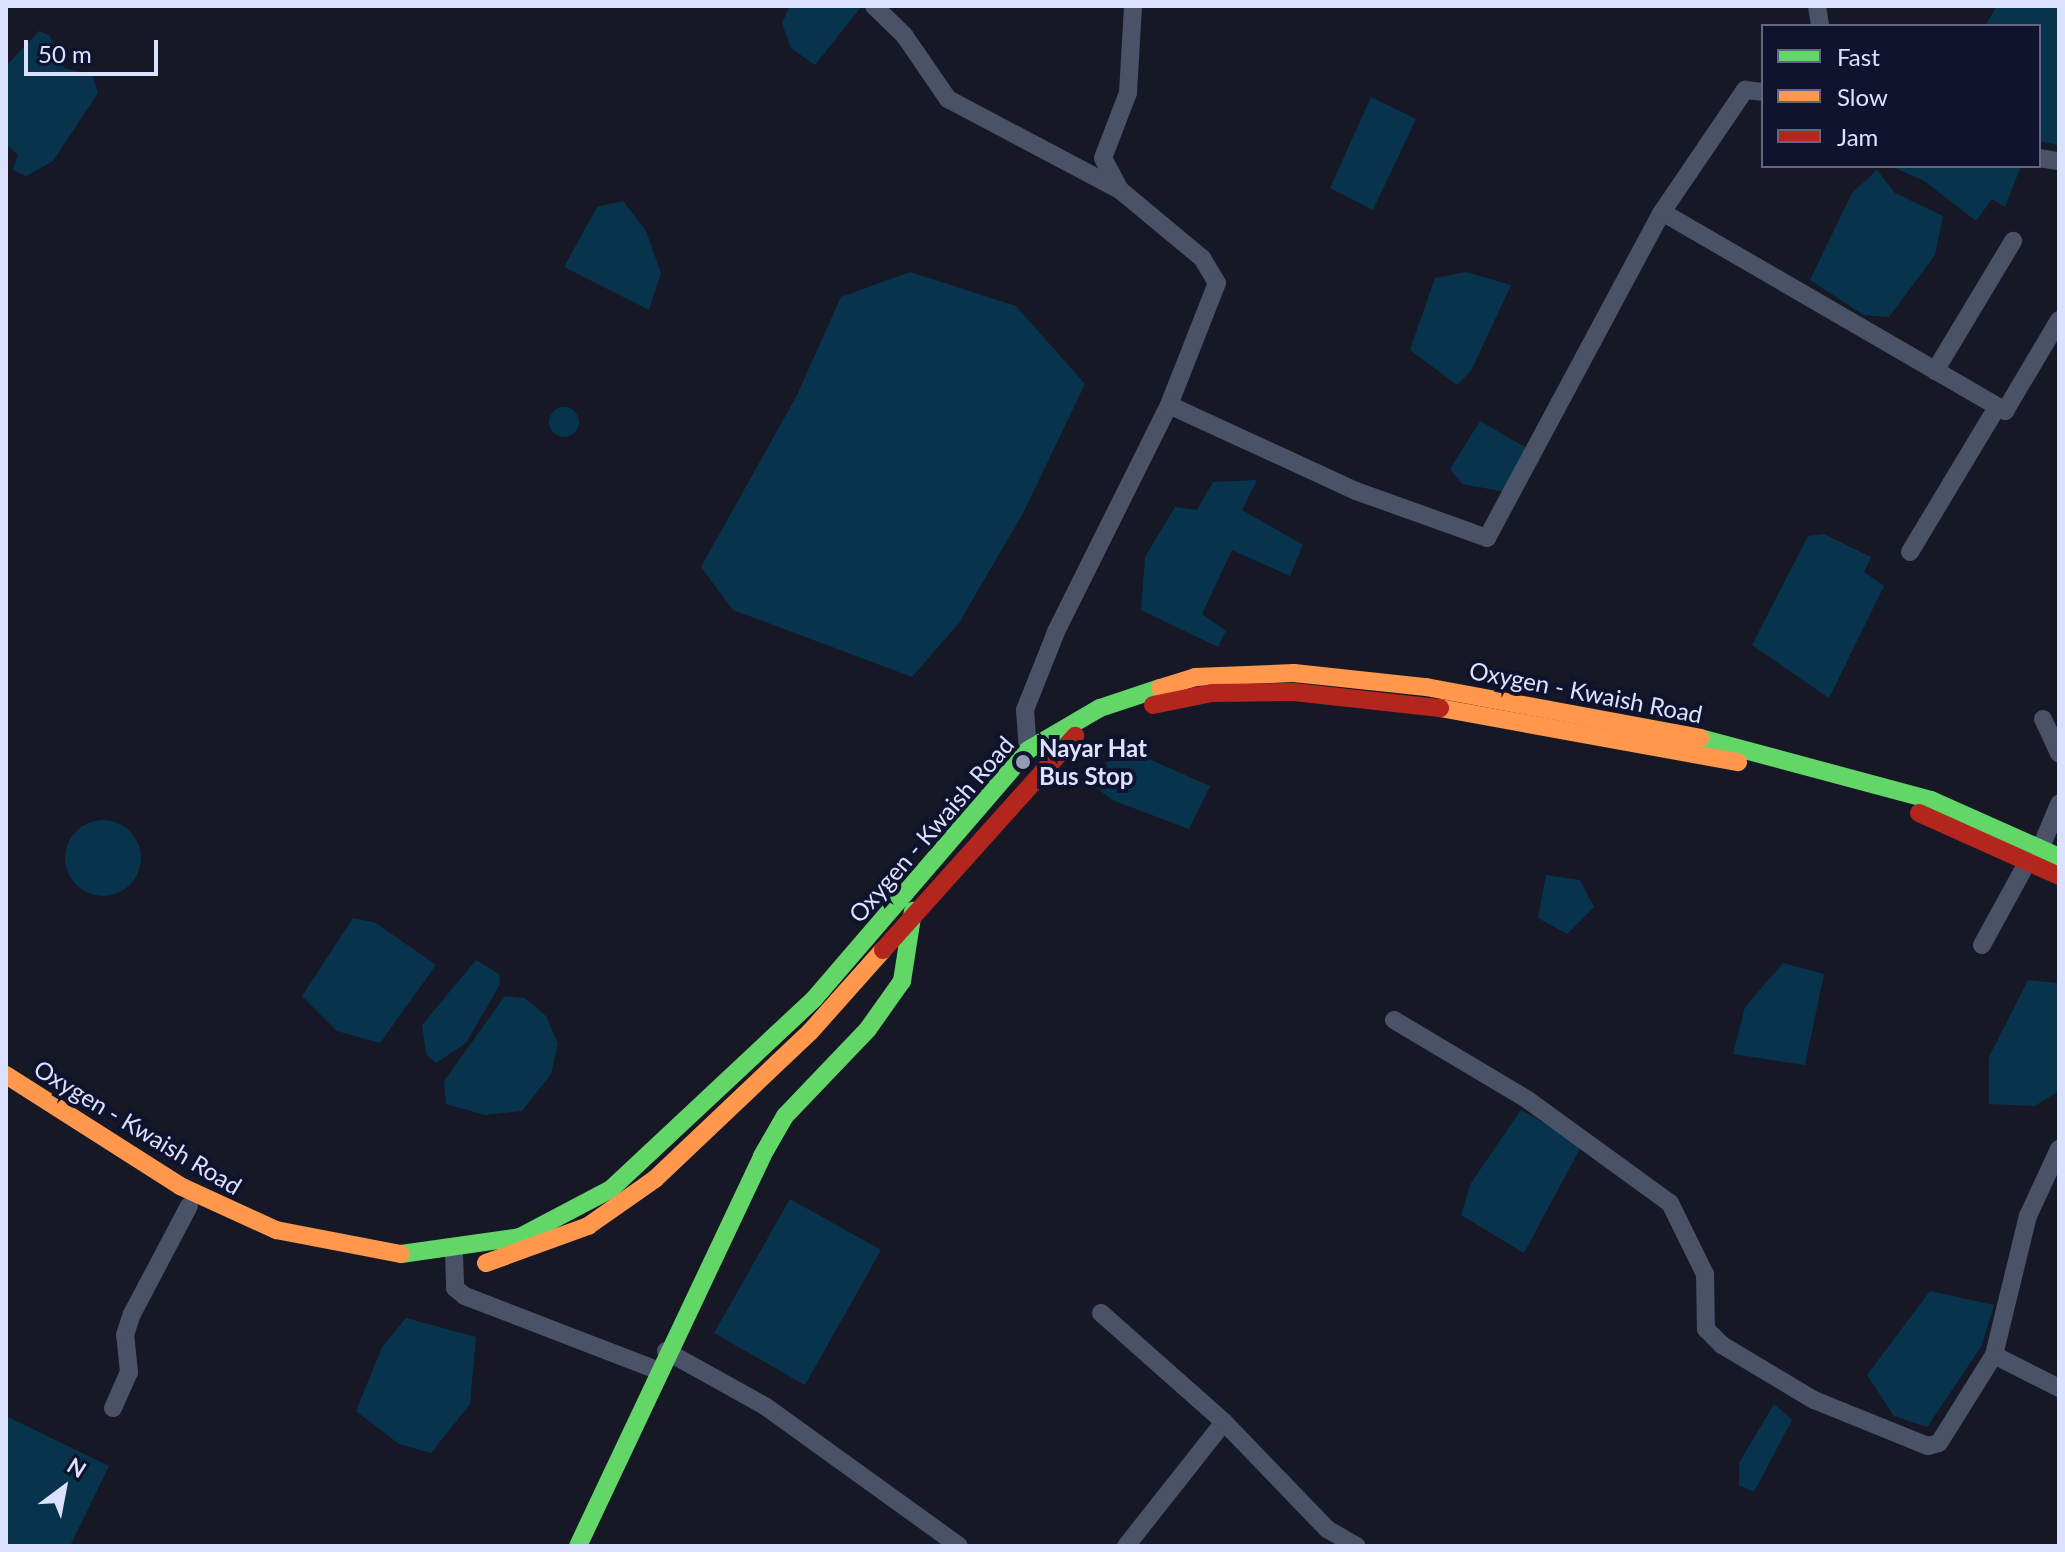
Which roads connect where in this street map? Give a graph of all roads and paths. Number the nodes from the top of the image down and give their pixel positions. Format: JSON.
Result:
{"nodes":[{"id":1,"x":874,"y":6,"type":"edge"},
{"id":2,"x":1133,"y":6,"type":"edge"},
{"id":3,"x":1761,"y":92,"type":"edge"},
{"id":4,"x":1120,"y":190,"type":"junction"},
{"id":5,"x":1662,"y":212,"type":"junction"},
{"id":6,"x":2013,"y":241,"type":"dead end"},
{"id":7,"x":2059,"y":320,"type":"edge"},
{"id":8,"x":1935,"y":371,"type":"junction"},
{"id":9,"x":1169,"y":405,"type":"junction"},
{"id":10,"x":1997,"y":407,"type":"junction"},
{"id":11,"x":1910,"y":552,"type":"dead end"},
{"id":12,"x":2043,"y":719,"type":"dead end"},
{"id":13,"x":1028,"y":750,"type":"junction"},
{"id":14,"x":2059,"y":754,"type":"edge"},
{"id":15,"x":2059,"y":804,"type":"edge"},
{"id":16,"x":2035,"y":853,"type":"junction"},
{"id":17,"x":2059,"y":857,"type":"edge"},
{"id":18,"x":2059,"y":876,"type":"edge"},
{"id":19,"x":905,"y":899,"type":"junction"},
{"id":20,"x":915,"y":916,"type":"junction"},
{"id":21,"x":1982,"y":945,"type":"dead end"},
{"id":22,"x":1394,"y":1020,"type":"dead end"},
{"id":23,"x":6,"y":1075,"type":"edge"},
{"id":24,"x":6,"y":1094,"type":"edge"},
{"id":25,"x":2059,"y":1149,"type":"edge"},
{"id":26,"x":189,"y":1206,"type":"junction"},
{"id":27,"x":453,"y":1262,"type":"junction"},
{"id":28,"x":1101,"y":1313,"type":"dead end"},
{"id":29,"x":666,"y":1351,"type":"junction"},
{"id":30,"x":1994,"y":1355,"type":"junction"},
{"id":31,"x":657,"y":1370,"type":"junction"},
{"id":32,"x":2059,"y":1388,"type":"edge"},
{"id":33,"x":113,"y":1408,"type":"dead end"},
{"id":34,"x":1224,"y":1422,"type":"junction"},
{"id":35,"x":578,"y":1546,"type":"edge"},
{"id":36,"x":959,"y":1546,"type":"edge"},
{"id":37,"x":1126,"y":1546,"type":"edge"},
{"id":38,"x":1357,"y":1546,"type":"edge"}],
"edges":[{"from":1,"to":4,"type":"street"},
{"from":2,"to":4,"type":"street"},
{"from":3,"to":5,"type":"street"},
{"from":4,"to":9,"type":"street"},
{"from":5,"to":8,"type":"street"},
{"from":5,"to":9,"type":"street"},
{"from":6,"to":8,"type":"street"},
{"from":7,"to":10,"type":"street"},
{"from":8,"to":10,"type":"street"},
{"from":9,"to":13,"type":"street"},
{"from":10,"to":11,"type":"street"},
{"from":12,"to":14,"type":"street"},
{"from":13,"to":16,"type":"main road","name":"Oxygen - Kwaish Road"},
{"from":13,"to":19,"type":"main road","name":"Oxygen - Kwaish Road"},
{"from":15,"to":16,"type":"street"},
{"from":16,"to":17,"type":"main road","name":"Oxygen - Kwaish Road"},
{"from":16,"to":18,"type":"main road","name":"Oxygen - Kwaish Road"},
{"from":16,"to":20,"type":"main road","name":"Oxygen - Kwaish Road"},
{"from":16,"to":21,"type":"street"},
{"from":19,"to":20,"type":"main road"},
{"from":19,"to":27,"type":"main road","name":"Oxygen - Kwaish Road"},
{"from":20,"to":27,"type":"main road","name":"Oxygen - Kwaish Road"},
{"from":20,"to":29,"type":"main road"},
{"from":22,"to":30,"type":"street"},
{"from":23,"to":27,"type":"main road","name":"Oxygen - Kwaish Road"},
{"from":24,"to":26,"type":"main road","name":"Oxygen - Kwaish Road"},
{"from":25,"to":30,"type":"street"},
{"from":26,"to":27,"type":"main road","name":"Oxygen - Kwaish Road"},
{"from":26,"to":33,"type":"street"},
{"from":27,"to":31,"type":"street"},
{"from":28,"to":34,"type":"street"},
{"from":29,"to":31,"type":"main road"},
{"from":29,"to":36,"type":"street"},
{"from":30,"to":32,"type":"street"},
{"from":31,"to":35,"type":"main road"},
{"from":34,"to":37,"type":"street"},
{"from":34,"to":38,"type":"street"}]}
